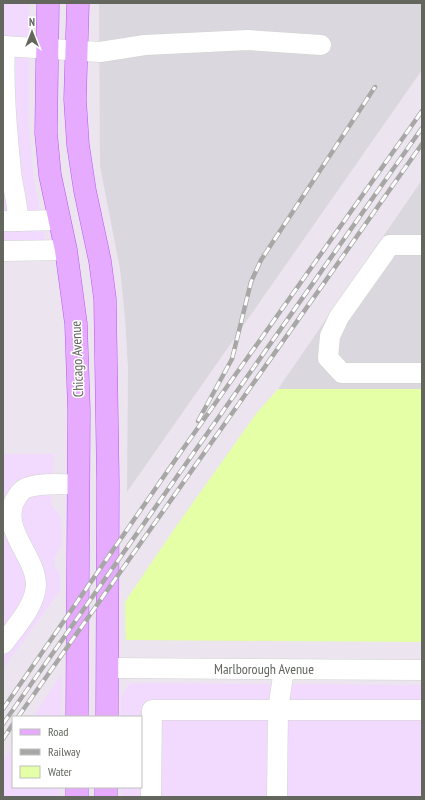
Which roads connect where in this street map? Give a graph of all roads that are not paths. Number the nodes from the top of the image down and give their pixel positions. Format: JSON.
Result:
{"nodes":[{"id":1,"x":78,"y":3,"type":"edge"},
{"id":2,"x":46,"y":8,"type":"edge"},
{"id":3,"x":321,"y":45,"type":"dead end"},
{"id":4,"x":4,"y":46,"type":"edge"},
{"id":5,"x":46,"y":48,"type":"junction"},
{"id":6,"x":76,"y":49,"type":"junction"},
{"id":7,"x":59,"y":220,"type":"junction"},
{"id":8,"x":10,"y":221,"type":"edge"},
{"id":9,"x":422,"y":245,"type":"edge"},
{"id":10,"x":66,"y":250,"type":"junction"},
{"id":11,"x":3,"y":251,"type":"edge"},
{"id":12,"x":422,"y":373,"type":"edge"},
{"id":13,"x":78,"y":484,"type":"junction"},
{"id":14,"x":108,"y":484,"type":"junction"},
{"id":15,"x":7,"y":514,"type":"edge"},
{"id":16,"x":3,"y":644,"type":"edge"},
{"id":17,"x":107,"y":668,"type":"junction"},
{"id":18,"x":284,"y":668,"type":"junction"},
{"id":19,"x":422,"y":670,"type":"edge"},
{"id":20,"x":278,"y":710,"type":"junction"},
{"id":21,"x":422,"y":710,"type":"edge"},
{"id":22,"x":77,"y":716,"type":"edge"},
{"id":23,"x":93,"y":716,"type":"edge"},
{"id":24,"x":107,"y":716,"type":"edge"},
{"id":25,"x":151,"y":797,"type":"edge"},
{"id":26,"x":277,"y":797,"type":"edge"}],
"edges":[{"from":1,"to":6,"type":"main road","name":"Chicago Avenue"},
{"from":2,"to":5,"type":"main road","name":"Chicago Avenue"},
{"from":3,"to":6,"type":"street"},
{"from":4,"to":5,"type":"street"},
{"from":4,"to":8,"type":"street"},
{"from":5,"to":6,"type":"street"},
{"from":5,"to":7,"type":"main road","name":"Chicago Avenue"},
{"from":6,"to":14,"type":"main road","name":"Chicago Avenue"},
{"from":7,"to":8,"type":"street"},
{"from":7,"to":10,"type":"main road","name":"Chicago Avenue"},
{"from":9,"to":12,"type":"street"},
{"from":10,"to":11,"type":"street"},
{"from":10,"to":13,"type":"main road","name":"Chicago Avenue"},
{"from":13,"to":14,"type":"main road"},
{"from":13,"to":15,"type":"street"},
{"from":13,"to":22,"type":"main road","name":"Chicago Avenue"},
{"from":14,"to":17,"type":"main road","name":"Chicago Avenue"},
{"from":15,"to":16,"type":"street"},
{"from":17,"to":18,"type":"street","name":"Marlborough Avenue"},
{"from":17,"to":23,"type":"main road"},
{"from":17,"to":24,"type":"main road","name":"Chicago Avenue"},
{"from":18,"to":19,"type":"street","name":"Marlborough Avenue"},
{"from":18,"to":20,"type":"street"},
{"from":20,"to":21,"type":"street"},
{"from":20,"to":25,"type":"street"},
{"from":20,"to":26,"type":"street"}]}
